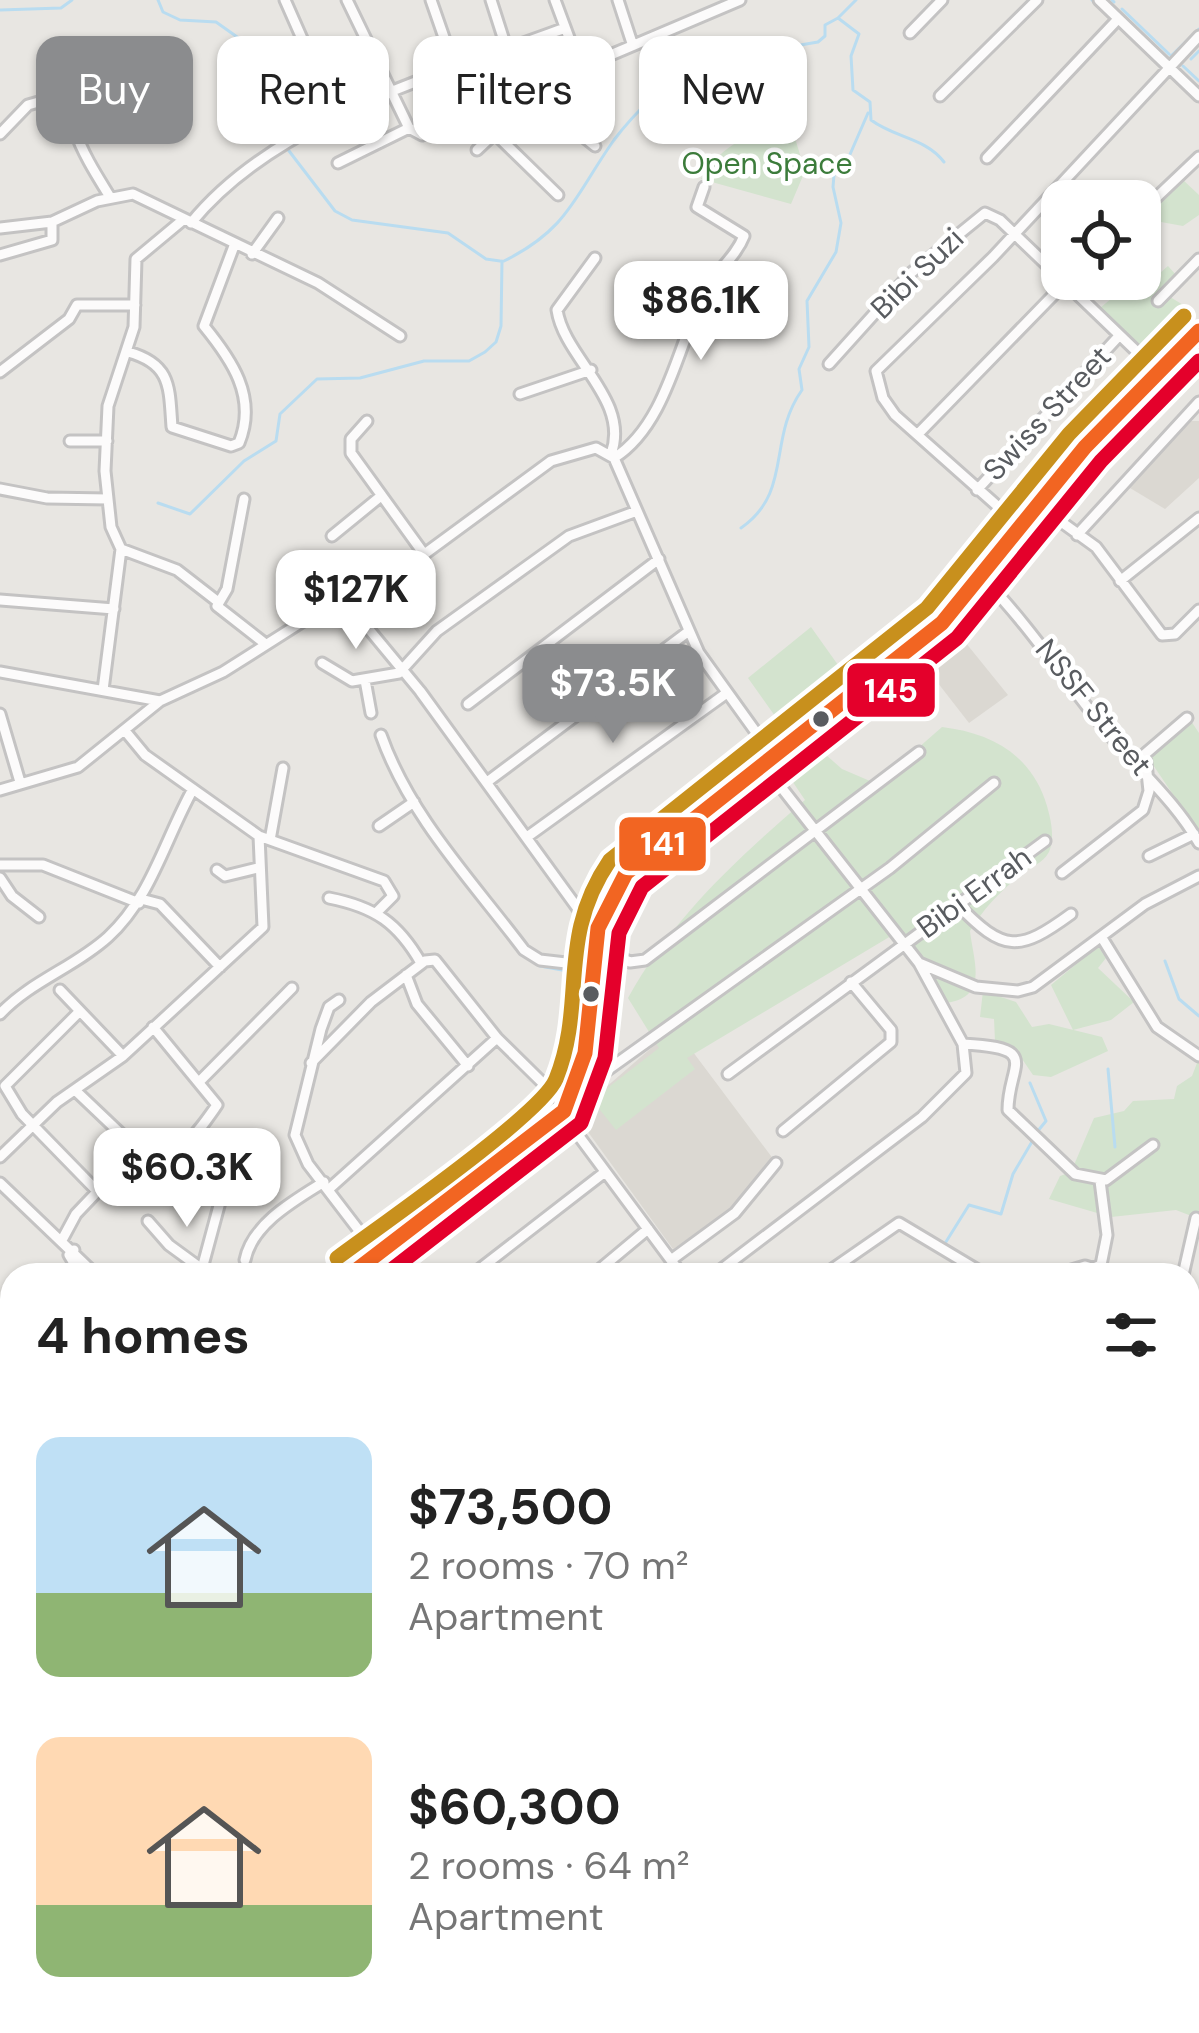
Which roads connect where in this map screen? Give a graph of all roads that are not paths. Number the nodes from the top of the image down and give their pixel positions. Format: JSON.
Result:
{"nodes":[{"id":1,"x":285,"y":0,"type":"edge"},
{"id":2,"x":346,"y":0,"type":"edge"},
{"id":3,"x":431,"y":0,"type":"edge"},
{"id":4,"x":491,"y":0,"type":"edge"},
{"id":5,"x":555,"y":0,"type":"edge"},
{"id":6,"x":618,"y":0,"type":"edge"},
{"id":7,"x":738,"y":0,"type":"edge"},
{"id":8,"x":942,"y":0,"type":"edge"},
{"id":9,"x":1037,"y":0,"type":"edge"},
{"id":10,"x":1099,"y":0,"type":"edge"},
{"id":11,"x":1122,"y":0,"type":"edge"},
{"id":12,"x":1114,"y":16,"type":"junction"},
{"id":13,"x":565,"y":28,"type":"junction"},
{"id":14,"x":910,"y":33,"type":"dead end"},
{"id":15,"x":301,"y":36,"type":"edge"},
{"id":16,"x":444,"y":36,"type":"edge"},
{"id":17,"x":503,"y":36,"type":"edge"},
{"id":18,"x":544,"y":36,"type":"edge"},
{"id":19,"x":568,"y":36,"type":"edge"},
{"id":20,"x":1199,"y":36,"type":"edge"},
{"id":21,"x":632,"y":43,"type":"junction"},
{"id":22,"x":615,"y":52,"type":"edge"},
{"id":23,"x":1169,"y":68,"type":"junction"},
{"id":24,"x":413,"y":83,"type":"edge"},
{"id":25,"x":391,"y":90,"type":"junction"},
{"id":26,"x":940,"y":96,"type":"dead end"},
{"id":27,"x":1199,"y":96,"type":"edge"},
{"id":28,"x":36,"y":103,"type":"edge"},
{"id":29,"x":409,"y":128,"type":"junction"},
{"id":30,"x":413,"y":130,"type":"edge"},
{"id":31,"x":0,"y":134,"type":"edge"},
{"id":32,"x":82,"y":144,"type":"edge"},
{"id":33,"x":296,"y":144,"type":"edge"},
{"id":34,"x":483,"y":144,"type":"edge"},
{"id":35,"x":504,"y":144,"type":"edge"},
{"id":36,"x":593,"y":144,"type":"edge"},
{"id":37,"x":595,"y":146,"type":"dead end"},
{"id":38,"x":477,"y":150,"type":"dead end"},
{"id":39,"x":1199,"y":157,"type":"edge"},
{"id":40,"x":988,"y":158,"type":"dead end"},
{"id":41,"x":338,"y":163,"type":"dead end"},
{"id":42,"x":704,"y":187,"type":"dead end"},
{"id":43,"x":1161,"y":192,"type":"edge"},
{"id":44,"x":558,"y":195,"type":"dead end"},
{"id":45,"x":110,"y":197,"type":"junction"},
{"id":46,"x":278,"y":218,"type":"dead end"},
{"id":47,"x":187,"y":221,"type":"junction"},
{"id":48,"x":52,"y":222,"type":"junction"},
{"id":49,"x":0,"y":228,"type":"edge"},
{"id":50,"x":1014,"y":234,"type":"junction"},
{"id":51,"x":234,"y":245,"type":"junction"},
{"id":52,"x":253,"y":254,"type":"junction"},
{"id":53,"x":0,"y":255,"type":"edge"},
{"id":54,"x":595,"y":258,"type":"dead end"},
{"id":55,"x":1041,"y":259,"type":"edge"},
{"id":56,"x":1199,"y":259,"type":"edge"},
{"id":57,"x":1048,"y":300,"type":"edge"},
{"id":58,"x":1083,"y":300,"type":"edge"},
{"id":59,"x":1158,"y":301,"type":"dead end"},
{"id":60,"x":135,"y":305,"type":"junction"},
{"id":61,"x":1199,"y":331,"type":"edge"},
{"id":62,"x":400,"y":336,"type":"dead end"},
{"id":63,"x":1118,"y":337,"type":"junction"},
{"id":64,"x":128,"y":352,"type":"junction"},
{"id":65,"x":829,"y":364,"type":"dead end"},
{"id":66,"x":591,"y":370,"type":"junction"},
{"id":67,"x":1157,"y":371,"type":"junction"},
{"id":68,"x":0,"y":372,"type":"edge"},
{"id":69,"x":520,"y":394,"type":"dead end"},
{"id":70,"x":1199,"y":402,"type":"edge"},
{"id":71,"x":1185,"y":416,"type":"junction"},
{"id":72,"x":1199,"y":417,"type":"edge"},
{"id":73,"x":367,"y":421,"type":"dead end"},
{"id":74,"x":918,"y":434,"type":"junction"},
{"id":75,"x":70,"y":440,"type":"dead end"},
{"id":76,"x":107,"y":440,"type":"junction"},
{"id":77,"x":613,"y":456,"type":"junction"},
{"id":78,"x":0,"y":489,"type":"edge"},
{"id":79,"x":976,"y":490,"type":"junction"},
{"id":80,"x":381,"y":496,"type":"junction"},
{"id":81,"x":108,"y":499,"type":"junction"},
{"id":82,"x":244,"y":499,"type":"dead end"},
{"id":83,"x":1038,"y":505,"type":"junction"},
{"id":84,"x":637,"y":511,"type":"junction"},
{"id":85,"x":1199,"y":518,"type":"edge"},
{"id":86,"x":1021,"y":527,"type":"junction"},
{"id":87,"x":1078,"y":535,"type":"junction"},
{"id":88,"x":332,"y":536,"type":"dead end"},
{"id":89,"x":121,"y":549,"type":"junction"},
{"id":90,"x":424,"y":554,"type":"junction"},
{"id":91,"x":659,"y":559,"type":"junction"},
{"id":92,"x":982,"y":577,"type":"junction"},
{"id":93,"x":1120,"y":581,"type":"junction"},
{"id":94,"x":0,"y":600,"type":"edge"},
{"id":95,"x":217,"y":601,"type":"junction"},
{"id":96,"x":348,"y":604,"type":"junction"},
{"id":97,"x":114,"y":608,"type":"junction"},
{"id":98,"x":1199,"y":610,"type":"edge"},
{"id":99,"x":689,"y":631,"type":"junction"},
{"id":100,"x":263,"y":642,"type":"junction"},
{"id":101,"x":322,"y":663,"type":"dead end"},
{"id":102,"x":401,"y":671,"type":"junction"},
{"id":103,"x":0,"y":672,"type":"edge"},
{"id":104,"x":365,"y":680,"type":"junction"},
{"id":105,"x":103,"y":690,"type":"junction"},
{"id":106,"x":724,"y":694,"type":"junction"},
{"id":107,"x":160,"y":701,"type":"junction"},
{"id":108,"x":468,"y":704,"type":"dead end"},
{"id":109,"x":371,"y":713,"type":"dead end"},
{"id":110,"x":0,"y":714,"type":"edge"},
{"id":111,"x":1187,"y":718,"type":"dead end"},
{"id":112,"x":126,"y":732,"type":"junction"},
{"id":113,"x":381,"y":735,"type":"dead end"},
{"id":114,"x":919,"y":752,"type":"dead end"},
{"id":115,"x":768,"y":760,"type":"junction"},
{"id":116,"x":283,"y":768,"type":"dead end"},
{"id":117,"x":1149,"y":776,"type":"junction"},
{"id":118,"x":20,"y":782,"type":"junction"},
{"id":119,"x":487,"y":782,"type":"junction"},
{"id":120,"x":994,"y":783,"type":"dead end"},
{"id":121,"x":0,"y":790,"type":"edge"},
{"id":122,"x":193,"y":790,"type":"junction"},
{"id":123,"x":414,"y":802,"type":"junction"},
{"id":124,"x":379,"y":826,"type":"dead end"},
{"id":125,"x":818,"y":829,"type":"junction"},
{"id":126,"x":527,"y":837,"type":"junction"},
{"id":127,"x":264,"y":838,"type":"junction"},
{"id":128,"x":1197,"y":839,"type":"edge"},
{"id":129,"x":1045,"y":841,"type":"dead end"},
{"id":130,"x":1149,"y":856,"type":"dead end"},
{"id":131,"x":0,"y":866,"type":"edge"},
{"id":132,"x":258,"y":868,"type":"junction"},
{"id":133,"x":217,"y":870,"type":"dead end"},
{"id":134,"x":1062,"y":873,"type":"dead end"},
{"id":135,"x":1199,"y":876,"type":"edge"},
{"id":136,"x":0,"y":878,"type":"edge"},
{"id":137,"x":860,"y":888,"type":"junction"},
{"id":138,"x":329,"y":898,"type":"dead end"},
{"id":139,"x":140,"y":901,"type":"junction"},
{"id":140,"x":957,"y":904,"type":"junction"},
{"id":141,"x":377,"y":912,"type":"junction"},
{"id":142,"x":1071,"y":914,"type":"dead end"},
{"id":143,"x":38,"y":917,"type":"dead end"},
{"id":144,"x":1102,"y":938,"type":"junction"},
{"id":145,"x":596,"y":941,"type":"junction"},
{"id":146,"x":903,"y":945,"type":"junction"},
{"id":147,"x":919,"y":963,"type":"junction"},
{"id":148,"x":421,"y":964,"type":"junction"},
{"id":149,"x":220,"y":967,"type":"junction"},
{"id":150,"x":592,"y":967,"type":"junction"},
{"id":151,"x":406,"y":975,"type":"junction"},
{"id":152,"x":851,"y":982,"type":"junction"},
{"id":153,"x":292,"y":988,"type":"dead end"},
{"id":154,"x":60,"y":990,"type":"dead end"},
{"id":155,"x":0,"y":997,"type":"edge"},
{"id":156,"x":338,"y":1000,"type":"dead end"},
{"id":157,"x":2,"y":1012,"type":"edge"},
{"id":158,"x":79,"y":1012,"type":"junction"},
{"id":159,"x":153,"y":1027,"type":"junction"},
{"id":160,"x":497,"y":1038,"type":"junction"},
{"id":161,"x":963,"y":1044,"type":"junction"},
{"id":162,"x":123,"y":1056,"type":"junction"},
{"id":163,"x":1199,"y":1056,"type":"edge"},
{"id":164,"x":311,"y":1063,"type":"junction"},
{"id":165,"x":468,"y":1066,"type":"junction"},
{"id":166,"x":728,"y":1074,"type":"dead end"},
{"id":167,"x":199,"y":1082,"type":"junction"},
{"id":168,"x":77,"y":1092,"type":"junction"},
{"id":169,"x":574,"y":1094,"type":"junction"},
{"id":170,"x":564,"y":1111,"type":"junction"},
{"id":171,"x":33,"y":1125,"type":"junction"},
{"id":172,"x":783,"y":1131,"type":"dead end"},
{"id":173,"x":1153,"y":1145,"type":"dead end"},
{"id":174,"x":139,"y":1151,"type":"junction"},
{"id":175,"x":0,"y":1157,"type":"edge"},
{"id":176,"x":776,"y":1163,"type":"dead end"},
{"id":177,"x":604,"y":1172,"type":"junction"},
{"id":178,"x":1100,"y":1181,"type":"junction"},
{"id":179,"x":0,"y":1183,"type":"edge"},
{"id":180,"x":326,"y":1185,"type":"junction"},
{"id":181,"x":97,"y":1190,"type":"junction"},
{"id":182,"x":220,"y":1202,"type":"dead end"},
{"id":183,"x":1196,"y":1218,"type":"edge"},
{"id":184,"x":148,"y":1221,"type":"dead end"},
{"id":185,"x":648,"y":1229,"type":"junction"},
{"id":186,"x":62,"y":1240,"type":"junction"},
{"id":187,"x":74,"y":1250,"type":"junction"},
{"id":188,"x":379,"y":1251,"type":"junction"},
{"id":189,"x":245,"y":1259,"type":"dead end"},
{"id":190,"x":671,"y":1260,"type":"junction"},
{"id":191,"x":73,"y":1263,"type":"edge"},
{"id":192,"x":86,"y":1263,"type":"edge"},
{"id":193,"x":196,"y":1263,"type":"edge"},
{"id":194,"x":207,"y":1263,"type":"edge"},
{"id":195,"x":364,"y":1263,"type":"edge"},
{"id":196,"x":386,"y":1263,"type":"edge"},
{"id":197,"x":487,"y":1263,"type":"edge"},
{"id":198,"x":607,"y":1263,"type":"edge"},
{"id":199,"x":673,"y":1263,"type":"edge"},
{"id":200,"x":730,"y":1263,"type":"edge"},
{"id":201,"x":841,"y":1263,"type":"edge"},
{"id":202,"x":966,"y":1263,"type":"edge"},
{"id":203,"x":1101,"y":1263,"type":"edge"},
{"id":204,"x":1186,"y":1263,"type":"edge"}],
"edges":[{"from":1,"to":15,"type":"street"},
{"from":2,"to":25,"type":"street"},
{"from":3,"to":16,"type":"street"},
{"from":4,"to":17,"type":"street"},
{"from":5,"to":13,"type":"street"},
{"from":6,"to":21,"type":"street"},
{"from":7,"to":21,"type":"street"},
{"from":8,"to":14,"type":"street"},
{"from":9,"to":26,"type":"street"},
{"from":10,"to":12,"type":"street"},
{"from":11,"to":12,"type":"street"},
{"from":12,"to":23,"type":"street"},
{"from":12,"to":40,"type":"street"},
{"from":13,"to":18,"type":"street"},
{"from":13,"to":19,"type":"street"},
{"from":20,"to":23,"type":"street"},
{"from":21,"to":22,"type":"street"},
{"from":23,"to":27,"type":"street"},
{"from":23,"to":50,"type":"street"},
{"from":24,"to":25,"type":"street"},
{"from":25,"to":29,"type":"street"},
{"from":28,"to":31,"type":"street"},
{"from":29,"to":30,"type":"street"},
{"from":29,"to":41,"type":"street"},
{"from":32,"to":45,"type":"street"},
{"from":33,"to":47,"type":"street"},
{"from":34,"to":38,"type":"street"},
{"from":35,"to":44,"type":"street"},
{"from":36,"to":37,"type":"street"},
{"from":39,"to":43,"type":"street"},
{"from":42,"to":77,"type":"street"},
{"from":45,"to":47,"type":"street"},
{"from":45,"to":48,"type":"street"},
{"from":46,"to":52,"type":"street"},
{"from":47,"to":51,"type":"street"},
{"from":47,"to":60,"type":"street"},
{"from":48,"to":49,"type":"street"},
{"from":48,"to":53,"type":"street"},
{"from":50,"to":55,"type":"street"},
{"from":50,"to":65,"type":"street","name":"Bibi Suzi"},
{"from":50,"to":74,"type":"street"},
{"from":51,"to":52,"type":"street"},
{"from":51,"to":64,"type":"street"},
{"from":52,"to":62,"type":"street"},
{"from":54,"to":66,"type":"street"},
{"from":56,"to":59,"type":"street"},
{"from":57,"to":74,"type":"street"},
{"from":58,"to":63,"type":"street"},
{"from":60,"to":64,"type":"street"},
{"from":60,"to":68,"type":"street"},
{"from":61,"to":67,"type":"main road"},
{"from":63,"to":67,"type":"street"},
{"from":63,"to":79,"type":"street","name":"Swiss Street"},
{"from":64,"to":76,"type":"street"},
{"from":66,"to":69,"type":"street"},
{"from":66,"to":77,"type":"street"},
{"from":67,"to":83,"type":"main road"},
{"from":70,"to":71,"type":"street"},
{"from":71,"to":72,"type":"street"},
{"from":71,"to":87,"type":"street"},
{"from":73,"to":80,"type":"street"},
{"from":74,"to":79,"type":"street"},
{"from":75,"to":76,"type":"street"},
{"from":76,"to":81,"type":"street"},
{"from":77,"to":84,"type":"street"},
{"from":77,"to":90,"type":"street"},
{"from":78,"to":81,"type":"street"},
{"from":79,"to":86,"type":"street"},
{"from":80,"to":88,"type":"street"},
{"from":80,"to":90,"type":"street"},
{"from":81,"to":89,"type":"street"},
{"from":82,"to":95,"type":"street"},
{"from":83,"to":86,"type":"main road"},
{"from":83,"to":87,"type":"street"},
{"from":84,"to":91,"type":"street"},
{"from":84,"to":102,"type":"street"},
{"from":85,"to":93,"type":"street"},
{"from":86,"to":92,"type":"main road"},
{"from":87,"to":93,"type":"street"},
{"from":89,"to":95,"type":"street"},
{"from":89,"to":97,"type":"street"},
{"from":90,"to":96,"type":"street"},
{"from":91,"to":99,"type":"street"},
{"from":91,"to":108,"type":"street"},
{"from":92,"to":115,"type":"main road"},
{"from":92,"to":117,"type":"street","name":"NSSF Street"},
{"from":93,"to":98,"type":"street"},
{"from":94,"to":97,"type":"street"},
{"from":95,"to":100,"type":"street"},
{"from":96,"to":100,"type":"street"},
{"from":96,"to":102,"type":"street"},
{"from":97,"to":105,"type":"street"},
{"from":99,"to":106,"type":"street"},
{"from":99,"to":119,"type":"street"},
{"from":100,"to":107,"type":"street"},
{"from":101,"to":104,"type":"street"},
{"from":102,"to":104,"type":"street"},
{"from":102,"to":119,"type":"street"},
{"from":103,"to":105,"type":"street"},
{"from":104,"to":109,"type":"street"},
{"from":105,"to":107,"type":"street"},
{"from":106,"to":115,"type":"street"},
{"from":106,"to":126,"type":"street"},
{"from":107,"to":112,"type":"street"},
{"from":110,"to":118,"type":"street"},
{"from":111,"to":117,"type":"street"},
{"from":112,"to":118,"type":"street"},
{"from":112,"to":122,"type":"street"},
{"from":113,"to":123,"type":"street"},
{"from":114,"to":125,"type":"street"},
{"from":115,"to":125,"type":"street"},
{"from":115,"to":145,"type":"main road"},
{"from":116,"to":127,"type":"street"},
{"from":117,"to":128,"type":"street","name":"NSSF Street"},
{"from":117,"to":134,"type":"street"},
{"from":118,"to":121,"type":"street"},
{"from":119,"to":126,"type":"street"},
{"from":120,"to":137,"type":"street"},
{"from":122,"to":127,"type":"street"},
{"from":122,"to":139,"type":"street"},
{"from":123,"to":124,"type":"street"},
{"from":123,"to":150,"type":"street"},
{"from":125,"to":137,"type":"street"},
{"from":125,"to":145,"type":"street"},
{"from":126,"to":145,"type":"street"},
{"from":127,"to":132,"type":"street"},
{"from":127,"to":141,"type":"street"},
{"from":128,"to":130,"type":"street"},
{"from":129,"to":140,"type":"street","name":"Bibi Errah"},
{"from":131,"to":139,"type":"street"},
{"from":132,"to":133,"type":"street"},
{"from":132,"to":149,"type":"street"},
{"from":135,"to":144,"type":"street"},
{"from":136,"to":143,"type":"street"},
{"from":137,"to":146,"type":"street"},
{"from":137,"to":169,"type":"street"},
{"from":138,"to":141,"type":"street"},
{"from":139,"to":149,"type":"street"},
{"from":139,"to":157,"type":"street"},
{"from":140,"to":142,"type":"street"},
{"from":140,"to":146,"type":"street","name":"Bibi Errah"},
{"from":141,"to":148,"type":"street"},
{"from":144,"to":147,"type":"street"},
{"from":144,"to":163,"type":"street"},
{"from":145,"to":150,"type":"main road"},
{"from":146,"to":147,"type":"street"},
{"from":146,"to":152,"type":"street","name":"Bibi Errah"},
{"from":147,"to":161,"type":"street"},
{"from":148,"to":151,"type":"street"},
{"from":148,"to":160,"type":"street"},
{"from":149,"to":159,"type":"street"},
{"from":150,"to":169,"type":"main road"},
{"from":151,"to":164,"type":"street"},
{"from":151,"to":165,"type":"street"},
{"from":152,"to":166,"type":"street","name":"Bibi Errah"},
{"from":152,"to":172,"type":"street"},
{"from":153,"to":167,"type":"street"},
{"from":154,"to":158,"type":"street"},
{"from":155,"to":157,"type":"street"},
{"from":156,"to":164,"type":"street"},
{"from":158,"to":162,"type":"street"},
{"from":158,"to":171,"type":"street"},
{"from":159,"to":162,"type":"street"},
{"from":159,"to":167,"type":"street"},
{"from":160,"to":165,"type":"street"},
{"from":160,"to":170,"type":"street"},
{"from":161,"to":178,"type":"street"},
{"from":161,"to":200,"type":"street"},
{"from":162,"to":168,"type":"street"},
{"from":164,"to":180,"type":"street"},
{"from":165,"to":180,"type":"street"},
{"from":167,"to":174,"type":"street"},
{"from":168,"to":171,"type":"street"},
{"from":168,"to":174,"type":"street"},
{"from":169,"to":170,"type":"main road"},
{"from":170,"to":177,"type":"street"},
{"from":170,"to":188,"type":"main road"},
{"from":171,"to":175,"type":"street"},
{"from":171,"to":181,"type":"street"},
{"from":173,"to":178,"type":"street"},
{"from":174,"to":181,"type":"street"},
{"from":176,"to":190,"type":"street"},
{"from":177,"to":185,"type":"street"},
{"from":177,"to":197,"type":"street"},
{"from":178,"to":203,"type":"street"},
{"from":179,"to":186,"type":"street"},
{"from":180,"to":188,"type":"street"},
{"from":180,"to":189,"type":"street"},
{"from":181,"to":186,"type":"street"},
{"from":182,"to":194,"type":"street"},
{"from":183,"to":204,"type":"street"},
{"from":184,"to":193,"type":"street"},
{"from":185,"to":190,"type":"street"},
{"from":185,"to":198,"type":"street"},
{"from":186,"to":187,"type":"street"},
{"from":187,"to":191,"type":"street"},
{"from":187,"to":192,"type":"street"},
{"from":188,"to":195,"type":"main road"},
{"from":188,"to":196,"type":"street"},
{"from":190,"to":199,"type":"street"},
{"from":201,"to":202,"type":"street"}]}
